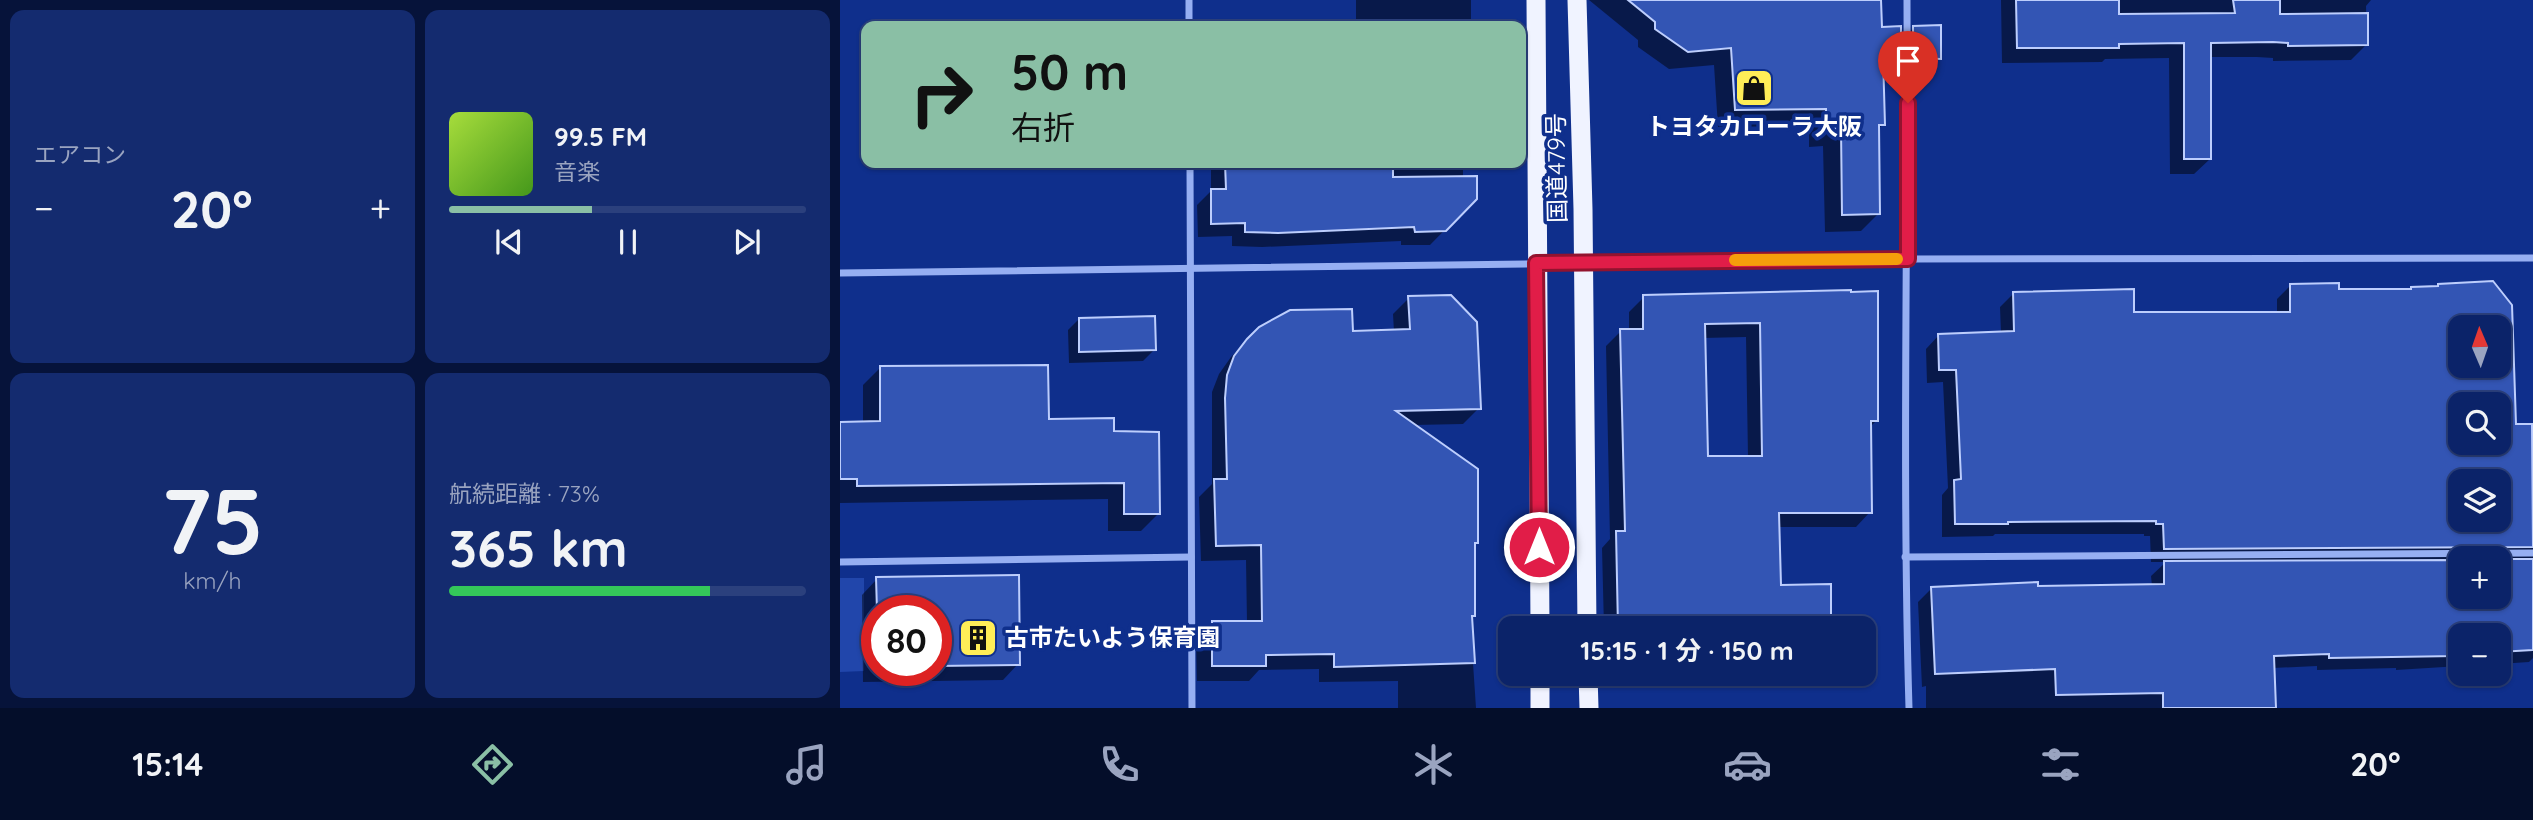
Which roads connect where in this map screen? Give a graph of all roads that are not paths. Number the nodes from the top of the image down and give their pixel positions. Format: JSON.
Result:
{"nodes":[{"id":1,"x":1189,"y":0,"type":"edge"},
{"id":2,"x":1535,"y":0,"type":"edge"},
{"id":3,"x":1577,"y":0,"type":"edge"},
{"id":4,"x":1907,"y":0,"type":"edge"},
{"id":5,"x":1189,"y":21,"type":"edge"},
{"id":6,"x":1191,"y":168,"type":"edge"},
{"id":7,"x":2533,"y":258,"type":"edge"},
{"id":8,"x":1908,"y":259,"type":"junction"},
{"id":9,"x":1584,"y":262,"type":"junction"},
{"id":10,"x":1536,"y":263,"type":"junction"},
{"id":11,"x":1192,"y":268,"type":"junction"},
{"id":12,"x":840,"y":273,"type":"edge"},
{"id":13,"x":2533,"y":553,"type":"edge"},
{"id":14,"x":1905,"y":557,"type":"junction"},
{"id":15,"x":1191,"y":558,"type":"junction"},
{"id":16,"x":840,"y":562,"type":"edge"},
{"id":17,"x":1540,"y":616,"type":"edge"},
{"id":18,"x":1587,"y":616,"type":"edge"},
{"id":19,"x":1540,"y":686,"type":"edge"},
{"id":20,"x":1588,"y":686,"type":"edge"},
{"id":21,"x":1192,"y":708,"type":"edge"},
{"id":22,"x":1540,"y":708,"type":"edge"},
{"id":23,"x":1589,"y":708,"type":"edge"},
{"id":24,"x":1909,"y":708,"type":"edge"}],
"edges":[{"from":1,"to":5,"type":"street"},
{"from":2,"to":10,"type":"highway","name":"国道479号"},
{"from":3,"to":9,"type":"highway","name":"国道479号"},
{"from":4,"to":8,"type":"street"},
{"from":6,"to":11,"type":"street"},
{"from":7,"to":8,"type":"street"},
{"from":8,"to":9,"type":"street"},
{"from":8,"to":14,"type":"street"},
{"from":9,"to":10,"type":"street"},
{"from":9,"to":18,"type":"highway","name":"国道479号"},
{"from":10,"to":11,"type":"street"},
{"from":10,"to":17,"type":"highway","name":"国道479号"},
{"from":11,"to":12,"type":"street"},
{"from":11,"to":15,"type":"street"},
{"from":13,"to":14,"type":"street"},
{"from":14,"to":24,"type":"street"},
{"from":15,"to":16,"type":"street"},
{"from":15,"to":21,"type":"street"},
{"from":19,"to":22,"type":"highway"},
{"from":20,"to":23,"type":"highway"}]}
